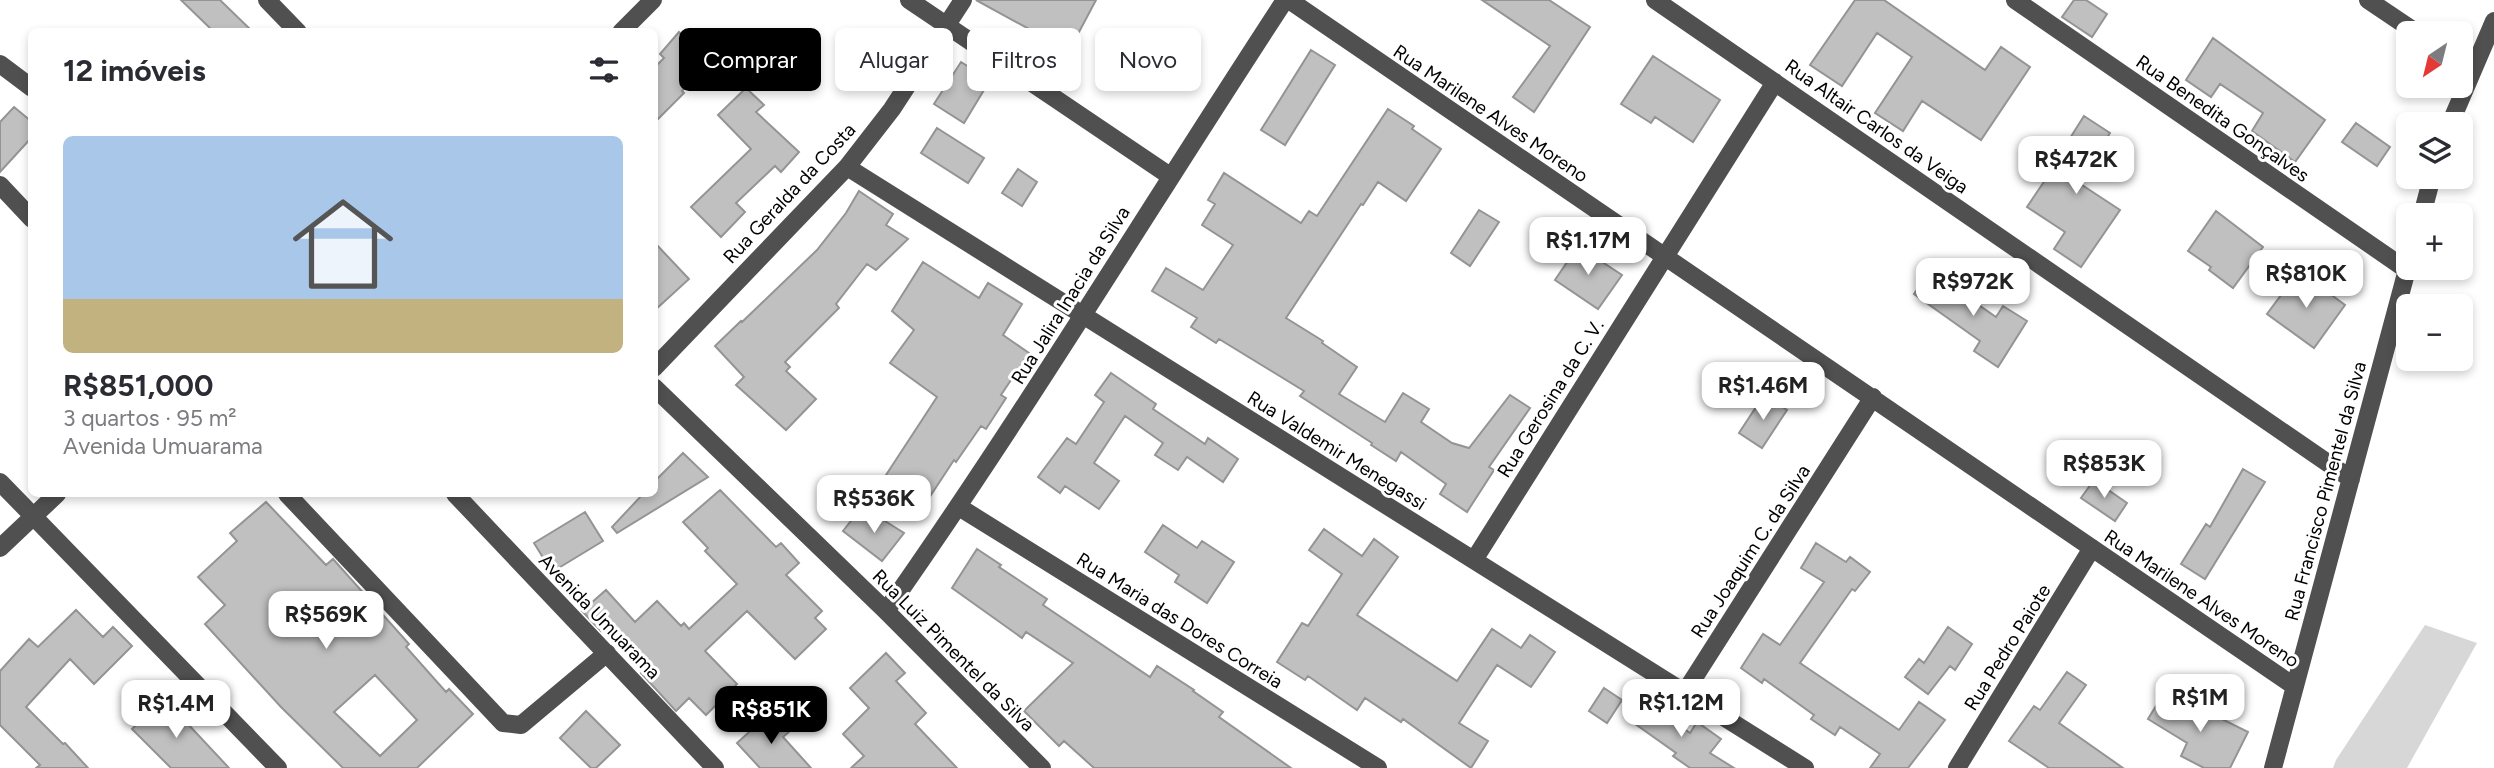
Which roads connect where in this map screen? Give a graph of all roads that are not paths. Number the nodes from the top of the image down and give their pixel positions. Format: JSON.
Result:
{"nodes":[{"id":1,"x":653,"y":0,"type":"edge"},
{"id":2,"x":909,"y":0,"type":"edge"},
{"id":3,"x":963,"y":0,"type":"edge"},
{"id":4,"x":1287,"y":0,"type":"edge"},
{"id":5,"x":1655,"y":0,"type":"edge"},
{"id":6,"x":2015,"y":0,"type":"edge"},
{"id":7,"x":2368,"y":0,"type":"edge"},
{"id":8,"x":278,"y":4,"type":"edge"},
{"id":9,"x":2399,"y":21,"type":"edge"},
{"id":10,"x":2494,"y":21,"type":"edge"},
{"id":11,"x":947,"y":27,"type":"junction"},
{"id":12,"x":295,"y":28,"type":"edge"},
{"id":13,"x":625,"y":28,"type":"edge"},
{"id":14,"x":2473,"y":58,"type":"edge"},
{"id":15,"x":0,"y":64,"type":"edge"},
{"id":16,"x":1775,"y":82,"type":"junction"},
{"id":17,"x":28,"y":85,"type":"edge"},
{"id":18,"x":846,"y":167,"type":"junction"},
{"id":19,"x":1170,"y":176,"type":"junction"},
{"id":20,"x":0,"y":185,"type":"edge"},
{"id":21,"x":28,"y":215,"type":"edge"},
{"id":22,"x":1664,"y":256,"type":"junction"},
{"id":23,"x":2396,"y":260,"type":"edge"},
{"id":24,"x":2405,"y":280,"type":"edge"},
{"id":25,"x":1082,"y":317,"type":"junction"},
{"id":26,"x":658,"y":364,"type":"edge"},
{"id":27,"x":658,"y":391,"type":"edge"},
{"id":28,"x":1873,"y":397,"type":"junction"},
{"id":29,"x":2351,"y":479,"type":"junction"},
{"id":30,"x":0,"y":482,"type":"edge"},
{"id":31,"x":54,"y":497,"type":"edge"},
{"id":32,"x":290,"y":497,"type":"edge"},
{"id":33,"x":458,"y":497,"type":"edge"},
{"id":34,"x":959,"y":507,"type":"junction"},
{"id":35,"x":33,"y":516,"type":"junction"},
{"id":36,"x":0,"y":548,"type":"edge"},
{"id":37,"x":2092,"y":548,"type":"junction"},
{"id":38,"x":1474,"y":560,"type":"junction"},
{"id":39,"x":886,"y":611,"type":"junction"},
{"id":40,"x":607,"y":653,"type":"junction"},
{"id":41,"x":2294,"y":686,"type":"junction"},
{"id":42,"x":1685,"y":692,"type":"junction"},
{"id":43,"x":278,"y":768,"type":"edge"},
{"id":44,"x":715,"y":768,"type":"edge"},
{"id":45,"x":1042,"y":768,"type":"edge"},
{"id":46,"x":1378,"y":768,"type":"edge"},
{"id":47,"x":1805,"y":768,"type":"edge"},
{"id":48,"x":1957,"y":768,"type":"edge"},
{"id":49,"x":2273,"y":768,"type":"edge"}],
"edges":[{"from":1,"to":13,"type":"street"},
{"from":2,"to":11,"type":"street"},
{"from":3,"to":11,"type":"street","name":"Rua Geralda da Costa"},
{"from":4,"to":19,"type":"street","name":"Rua Jalira Inacia da Silva"},
{"from":4,"to":22,"type":"street","name":"Rua Marilene Alves Moreno"},
{"from":5,"to":16,"type":"street","name":"Rua Altair Carlos da Veiga"},
{"from":6,"to":23,"type":"street","name":"Rua Benedita Gonçalves"},
{"from":7,"to":9,"type":"street"},
{"from":8,"to":12,"type":"street"},
{"from":10,"to":14,"type":"street"},
{"from":11,"to":18,"type":"street","name":"Rua Geralda da Costa"},
{"from":11,"to":19,"type":"street"},
{"from":15,"to":17,"type":"street"},
{"from":16,"to":22,"type":"street","name":"Rua Gerosina da C. V."},
{"from":16,"to":29,"type":"street","name":"Rua Altair Carlos da Veiga"},
{"from":18,"to":25,"type":"street","name":"Rua Valdemir Menegassi"},
{"from":18,"to":26,"type":"street","name":"Rua Geralda da Costa"},
{"from":19,"to":25,"type":"street","name":"Rua Jalira Inacia da Silva"},
{"from":20,"to":21,"type":"street"},
{"from":22,"to":28,"type":"street","name":"Rua Marilene Alves Moreno"},
{"from":22,"to":38,"type":"street","name":"Rua Gerosina da C. V."},
{"from":24,"to":29,"type":"street","name":"Rua Francisco Pimentel da Silva"},
{"from":25,"to":34,"type":"street","name":"Rua Jalira Inacia da Silva"},
{"from":25,"to":38,"type":"street","name":"Rua Valdemir Menegassi"},
{"from":27,"to":39,"type":"street","name":"Rua Luiz Pimentel da Silva"},
{"from":28,"to":37,"type":"street","name":"Rua Marilene Alves Moreno"},
{"from":28,"to":42,"type":"street","name":"Rua Joaquim C. da Silva"},
{"from":29,"to":41,"type":"street","name":"Rua Francisco Pimentel da Silva"},
{"from":30,"to":35,"type":"street"},
{"from":31,"to":35,"type":"street"},
{"from":32,"to":40,"type":"street"},
{"from":33,"to":40,"type":"street","name":"Avenida Umuarama"},
{"from":34,"to":39,"type":"street","name":"Rua Jalira Inacia da Silva"},
{"from":34,"to":46,"type":"street","name":"Rua Maria das Dores Correia"},
{"from":35,"to":36,"type":"street"},
{"from":35,"to":43,"type":"street"},
{"from":37,"to":41,"type":"street","name":"Rua Marilene Alves Moreno"},
{"from":37,"to":48,"type":"street","name":"Rua Pedro Paiote"},
{"from":38,"to":42,"type":"street","name":"Rua Valdemir Menegassi"},
{"from":39,"to":45,"type":"street","name":"Rua Luiz Pimentel da Silva"},
{"from":40,"to":44,"type":"street","name":"Avenida Umuarama"},
{"from":41,"to":49,"type":"street","name":"Rua Francisco Pimentel da Silva"},
{"from":42,"to":47,"type":"street","name":"Rua Valdemir Menegassi"}]}
